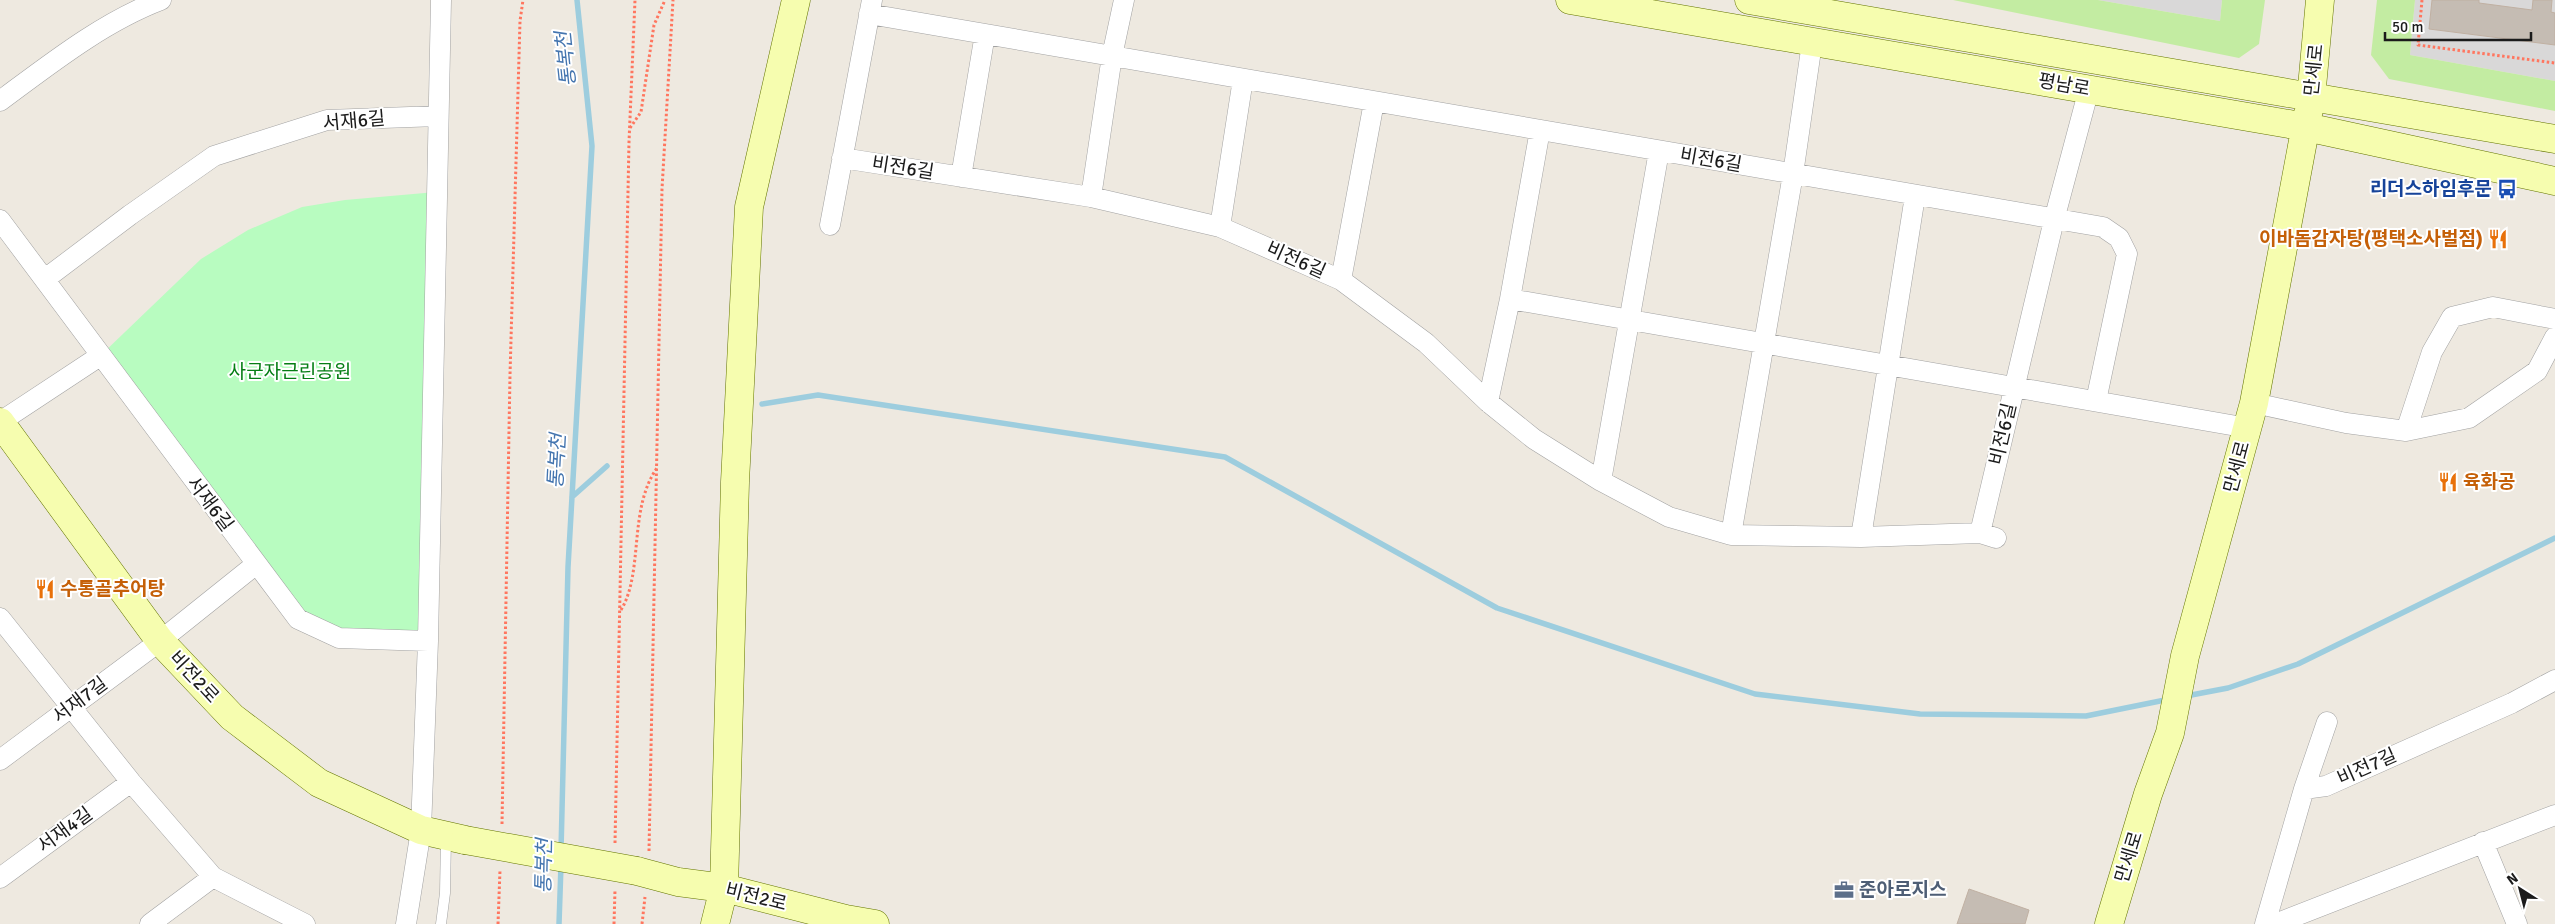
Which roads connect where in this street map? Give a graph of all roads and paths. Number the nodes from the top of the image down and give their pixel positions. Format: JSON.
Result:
{"nodes":[{"id":1,"x":161,"y":0,"type":"edge"},
{"id":2,"x":441,"y":0,"type":"edge"},
{"id":3,"x":523,"y":0,"type":"edge"},
{"id":4,"x":635,"y":0,"type":"edge"},
{"id":5,"x":665,"y":0,"type":"edge"},
{"id":6,"x":673,"y":0,"type":"edge"},
{"id":7,"x":796,"y":0,"type":"edge"},
{"id":8,"x":1124,"y":0,"type":"edge"},
{"id":9,"x":1570,"y":0,"type":"edge"},
{"id":10,"x":1749,"y":0,"type":"edge"},
{"id":11,"x":2320,"y":0,"type":"edge"},
{"id":12,"x":2422,"y":0,"type":"edge"},
{"id":13,"x":871,"y":7,"type":"edge"},
{"id":14,"x":985,"y":34,"type":"junction"},
{"id":15,"x":1812,"y":43,"type":"junction"},
{"id":16,"x":1112,"y":56,"type":"junction"},
{"id":17,"x":2555,"y":63,"type":"edge"},
{"id":18,"x":1243,"y":79,"type":"junction"},
{"id":19,"x":2088,"y":89,"type":"junction"},
{"id":20,"x":2312,"y":98,"type":"junction"},
{"id":21,"x":0,"y":101,"type":"edge"},
{"id":22,"x":1374,"y":102,"type":"junction"},
{"id":23,"x":438,"y":116,"type":"junction"},
{"id":24,"x":2306,"y":127,"type":"junction"},
{"id":25,"x":629,"y":130,"type":"junction"},
{"id":26,"x":1540,"y":130,"type":"junction"},
{"id":27,"x":2555,"y":140,"type":"edge"},
{"id":28,"x":1658,"y":151,"type":"junction"},
{"id":29,"x":842,"y":158,"type":"junction"},
{"id":30,"x":1793,"y":174,"type":"junction"},
{"id":31,"x":961,"y":177,"type":"junction"},
{"id":32,"x":2555,"y":180,"type":"edge"},
{"id":33,"x":1915,"y":196,"type":"junction"},
{"id":34,"x":1091,"y":198,"type":"junction"},
{"id":35,"x":0,"y":220,"type":"edge"},
{"id":36,"x":2054,"y":220,"type":"junction"},
{"id":37,"x":830,"y":224,"type":"dead end"},
{"id":38,"x":1220,"y":227,"type":"junction"},
{"id":39,"x":45,"y":279,"type":"junction"},
{"id":40,"x":1341,"y":280,"type":"junction"},
{"id":41,"x":1510,"y":299,"type":"junction"},
{"id":42,"x":2555,"y":319,"type":"edge"},
{"id":43,"x":1629,"y":320,"type":"junction"},
{"id":44,"x":2555,"y":337,"type":"edge"},
{"id":45,"x":1764,"y":343,"type":"junction"},
{"id":46,"x":100,"y":356,"type":"junction"},
{"id":47,"x":1888,"y":365,"type":"junction"},
{"id":48,"x":2014,"y":387,"type":"junction"},
{"id":49,"x":2096,"y":401,"type":"junction"},
{"id":50,"x":1488,"y":402,"type":"junction"},
{"id":51,"x":2251,"y":415,"type":"junction"},
{"id":52,"x":0,"y":422,"type":"edge"},
{"id":53,"x":2406,"y":431,"type":"junction"},
{"id":54,"x":657,"y":468,"type":"junction"},
{"id":55,"x":1601,"y":481,"type":"junction"},
{"id":56,"x":1731,"y":535,"type":"junction"},
{"id":57,"x":1861,"y":537,"type":"junction"},
{"id":58,"x":255,"y":565,"type":"junction"},
{"id":59,"x":620,"y":612,"type":"junction"},
{"id":60,"x":3,"y":629,"type":"edge"},
{"id":61,"x":160,"y":640,"type":"junction"},
{"id":62,"x":428,"y":641,"type":"junction"},
{"id":63,"x":2555,"y":680,"type":"edge"},
{"id":64,"x":71,"y":707,"type":"junction"},
{"id":65,"x":2328,"y":722,"type":"dead end"},
{"id":66,"x":0,"y":760,"type":"edge"},
{"id":67,"x":131,"y":782,"type":"junction"},
{"id":68,"x":2304,"y":789,"type":"junction"},
{"id":69,"x":2555,"y":814,"type":"edge"},
{"id":70,"x":502,"y":834,"type":"dead end"},
{"id":71,"x":444,"y":835,"type":"junction"},
{"id":72,"x":2483,"y":842,"type":"junction"},
{"id":73,"x":615,"y":846,"type":"dead end"},
{"id":74,"x":500,"y":863,"type":"dead end"},
{"id":75,"x":213,"y":876,"type":"junction"},
{"id":76,"x":633,"y":877,"type":"junction"},
{"id":77,"x":0,"y":878,"type":"edge"},
{"id":78,"x":724,"y":888,"type":"junction"},
{"id":79,"x":150,"y":924,"type":"edge"},
{"id":80,"x":305,"y":924,"type":"edge"},
{"id":81,"x":406,"y":924,"type":"edge"},
{"id":82,"x":440,"y":924,"type":"edge"},
{"id":83,"x":498,"y":924,"type":"edge"},
{"id":84,"x":614,"y":924,"type":"edge"},
{"id":85,"x":642,"y":924,"type":"edge"},
{"id":86,"x":715,"y":924,"type":"edge"},
{"id":87,"x":876,"y":924,"type":"edge"},
{"id":88,"x":2109,"y":924,"type":"edge"},
{"id":89,"x":2265,"y":924,"type":"edge"},
{"id":90,"x":2275,"y":924,"type":"edge"},
{"id":91,"x":2517,"y":924,"type":"edge"}],
"edges":[{"from":1,"to":21,"type":"street"},
{"from":2,"to":23,"type":"street"},
{"from":3,"to":70,"type":"path"},
{"from":4,"to":25,"type":"path"},
{"from":5,"to":25,"type":"path"},
{"from":6,"to":54,"type":"path"},
{"from":7,"to":78,"type":"street"},
{"from":8,"to":16,"type":"street"},
{"from":9,"to":15,"type":"street","name":"평남로"},
{"from":10,"to":20,"type":"street"},
{"from":11,"to":20,"type":"street","name":"만세로"},
{"from":12,"to":17,"type":"path"},
{"from":13,"to":14,"type":"street","name":"비전6길"},
{"from":13,"to":29,"type":"street","name":"비전6길"},
{"from":14,"to":16,"type":"street","name":"비전6길"},
{"from":14,"to":31,"type":"street"},
{"from":15,"to":19,"type":"street","name":"평남로"},
{"from":15,"to":30,"type":"street"},
{"from":16,"to":18,"type":"street","name":"비전6길"},
{"from":16,"to":34,"type":"street"},
{"from":18,"to":22,"type":"street","name":"비전6길"},
{"from":18,"to":38,"type":"street"},
{"from":19,"to":24,"type":"street","name":"평남로"},
{"from":19,"to":36,"type":"street","name":"비전6길"},
{"from":20,"to":24,"type":"street","name":"만세로"},
{"from":20,"to":27,"type":"street"},
{"from":22,"to":26,"type":"street","name":"비전6길"},
{"from":22,"to":40,"type":"street","name":"비전6길"},
{"from":23,"to":39,"type":"street","name":"서재6길"},
{"from":23,"to":62,"type":"street"},
{"from":24,"to":32,"type":"street","name":"평남로"},
{"from":24,"to":51,"type":"street","name":"만세로"},
{"from":25,"to":59,"type":"path"},
{"from":26,"to":28,"type":"street","name":"비전6길"},
{"from":26,"to":41,"type":"street"},
{"from":28,"to":30,"type":"street","name":"비전6길"},
{"from":28,"to":43,"type":"street","name":"비전6길"},
{"from":29,"to":31,"type":"street","name":"비전6길"},
{"from":29,"to":37,"type":"street"},
{"from":30,"to":33,"type":"street","name":"비전6길"},
{"from":30,"to":45,"type":"street"},
{"from":31,"to":34,"type":"street","name":"비전6길"},
{"from":33,"to":36,"type":"street","name":"비전6길"},
{"from":33,"to":47,"type":"street"},
{"from":34,"to":38,"type":"street","name":"비전6길"},
{"from":35,"to":39,"type":"street","name":"서재6길"},
{"from":36,"to":48,"type":"street","name":"비전6길"},
{"from":36,"to":49,"type":"street"},
{"from":38,"to":40,"type":"street","name":"비전6길"},
{"from":39,"to":46,"type":"street","name":"서재6길"},
{"from":40,"to":50,"type":"street","name":"비전6길"},
{"from":41,"to":43,"type":"street"},
{"from":41,"to":50,"type":"street"},
{"from":42,"to":53,"type":"street"},
{"from":43,"to":45,"type":"street"},
{"from":43,"to":55,"type":"street","name":"비전6길"},
{"from":44,"to":53,"type":"street"},
{"from":45,"to":47,"type":"street"},
{"from":45,"to":56,"type":"street"},
{"from":46,"to":52,"type":"street"},
{"from":46,"to":58,"type":"street","name":"서재6길"},
{"from":47,"to":48,"type":"street"},
{"from":47,"to":57,"type":"street"},
{"from":48,"to":49,"type":"street"},
{"from":48,"to":57,"type":"street","name":"비전6길"},
{"from":49,"to":51,"type":"street"},
{"from":50,"to":55,"type":"street","name":"비전6길"},
{"from":51,"to":53,"type":"street"},
{"from":51,"to":88,"type":"street","name":"만세로"},
{"from":52,"to":61,"type":"street","name":"비전2로"},
{"from":54,"to":59,"type":"path"},
{"from":54,"to":76,"type":"path"},
{"from":55,"to":56,"type":"street","name":"비전6길"},
{"from":56,"to":57,"type":"street","name":"비전6길"},
{"from":58,"to":61,"type":"street","name":"서재7길"},
{"from":58,"to":62,"type":"street","name":"서재6길"},
{"from":59,"to":73,"type":"path"},
{"from":60,"to":64,"type":"street"},
{"from":61,"to":64,"type":"street","name":"서재7길"},
{"from":61,"to":71,"type":"street","name":"비전2로"},
{"from":62,"to":71,"type":"street"},
{"from":63,"to":68,"type":"street","name":"비전7길"},
{"from":64,"to":66,"type":"street","name":"서재7길"},
{"from":64,"to":67,"type":"street"},
{"from":65,"to":68,"type":"street"},
{"from":67,"to":75,"type":"street"},
{"from":67,"to":77,"type":"street","name":"서재4길"},
{"from":68,"to":89,"type":"street"},
{"from":69,"to":72,"type":"street"},
{"from":71,"to":76,"type":"street","name":"비전2로","bridge":true},
{"from":71,"to":81,"type":"street"},
{"from":71,"to":82,"type":"lane"},
{"from":72,"to":90,"type":"street"},
{"from":72,"to":91,"type":"street"},
{"from":74,"to":83,"type":"path"},
{"from":75,"to":79,"type":"street"},
{"from":75,"to":80,"type":"street"},
{"from":76,"to":78,"type":"street","name":"비전2로"},
{"from":76,"to":84,"type":"path"},
{"from":76,"to":85,"type":"path"},
{"from":78,"to":86,"type":"street"},
{"from":78,"to":87,"type":"street","name":"비전2로"}]}
